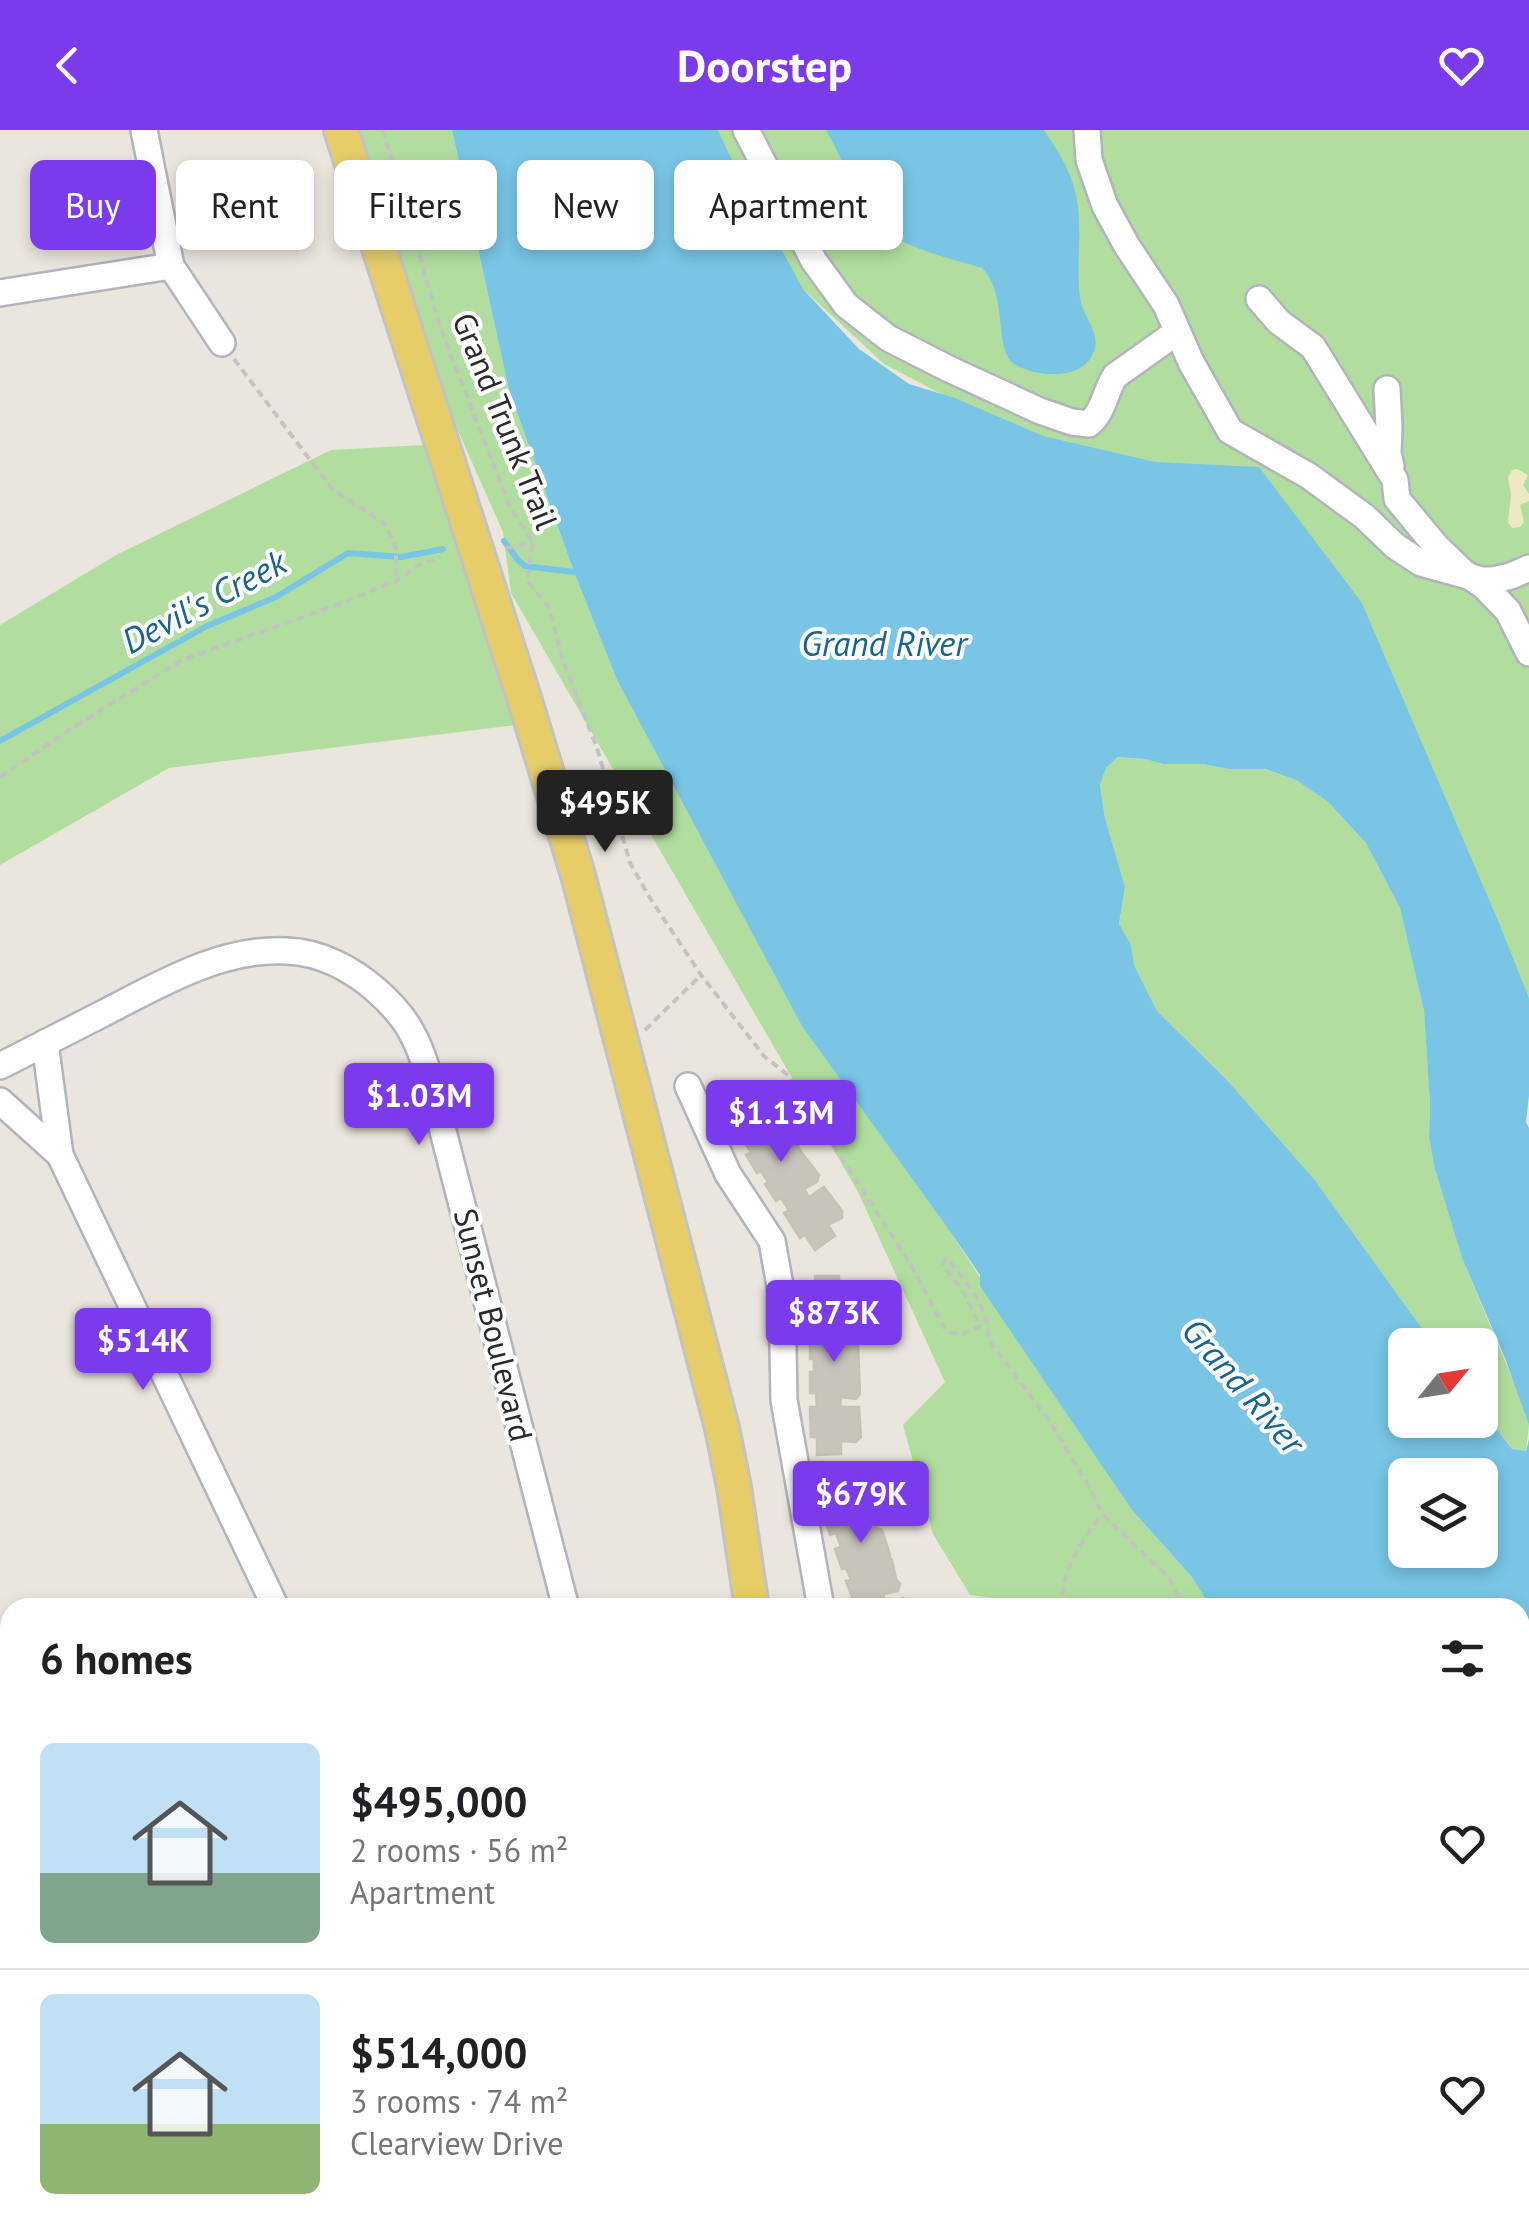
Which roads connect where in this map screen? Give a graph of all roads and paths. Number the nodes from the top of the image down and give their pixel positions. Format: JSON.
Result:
{"nodes":[{"id":1,"x":144,"y":130,"type":"edge"},
{"id":2,"x":341,"y":130,"type":"edge"},
{"id":3,"x":384,"y":130,"type":"edge"},
{"id":4,"x":746,"y":130,"type":"edge"},
{"id":5,"x":1087,"y":130,"type":"edge"},
{"id":6,"x":171,"y":266,"type":"junction"},
{"id":7,"x":0,"y":293,"type":"edge"},
{"id":8,"x":1259,"y":300,"type":"dead end"},
{"id":9,"x":1177,"y":332,"type":"junction"},
{"id":10,"x":222,"y":343,"type":"joint"},
{"id":11,"x":1386,"y":388,"type":"dead end"},
{"id":12,"x":1395,"y":480,"type":"junction"},
{"id":13,"x":533,"y":542,"type":"junction"},
{"id":14,"x":505,"y":548,"type":"dead end"},
{"id":15,"x":440,"y":557,"type":"dead end"},
{"id":16,"x":1529,"y":568,"type":"edge"},
{"id":17,"x":1470,"y":576,"type":"junction"},
{"id":18,"x":396,"y":581,"type":"junction"},
{"id":19,"x":1529,"y":653,"type":"edge"},
{"id":20,"x":0,"y":777,"type":"edge"},
{"id":21,"x":701,"y":976,"type":"junction"},
{"id":22,"x":638,"y":1036,"type":"dead end"},
{"id":23,"x":46,"y":1043,"type":"junction"},
{"id":24,"x":0,"y":1066,"type":"edge"},
{"id":25,"x":688,"y":1086,"type":"dead end"},
{"id":26,"x":0,"y":1100,"type":"edge"},
{"id":27,"x":60,"y":1155,"type":"junction"},
{"id":28,"x":1102,"y":1514,"type":"junction"},
{"id":29,"x":271,"y":1598,"type":"edge"},
{"id":30,"x":563,"y":1598,"type":"edge"},
{"id":31,"x":751,"y":1598,"type":"edge"},
{"id":32,"x":819,"y":1598,"type":"edge"},
{"id":33,"x":1061,"y":1598,"type":"edge"},
{"id":34,"x":1180,"y":1598,"type":"edge"}],
"edges":[{"from":1,"to":6,"type":"street"},
{"from":2,"to":31,"type":"main road"},
{"from":3,"to":13,"type":"path","name":"Grand Trunk Trail"},
{"from":4,"to":9,"type":"street"},
{"from":5,"to":9,"type":"street"},
{"from":6,"to":7,"type":"street"},
{"from":6,"to":10,"type":"street"},
{"from":8,"to":12,"type":"street"},
{"from":9,"to":17,"type":"street"},
{"from":10,"to":18,"type":"path"},
{"from":11,"to":12,"type":"street"},
{"from":12,"to":17,"type":"street"},
{"from":13,"to":14,"type":"path"},
{"from":13,"to":21,"type":"path","name":"Grand Trunk Trail"},
{"from":15,"to":18,"type":"path"},
{"from":16,"to":17,"type":"street"},
{"from":17,"to":19,"type":"street"},
{"from":18,"to":20,"type":"path"},
{"from":21,"to":22,"type":"path"},
{"from":21,"to":28,"type":"path","name":"Grand Trunk Trail"},
{"from":23,"to":24,"type":"street","name":"Sunset Boulevard"},
{"from":23,"to":27,"type":"street"},
{"from":23,"to":30,"type":"street","name":"Sunset Boulevard"},
{"from":25,"to":32,"type":"street"},
{"from":26,"to":27,"type":"street"},
{"from":27,"to":29,"type":"street"},
{"from":28,"to":33,"type":"path"},
{"from":28,"to":34,"type":"path","name":"Grand Trunk Trail"}]}
